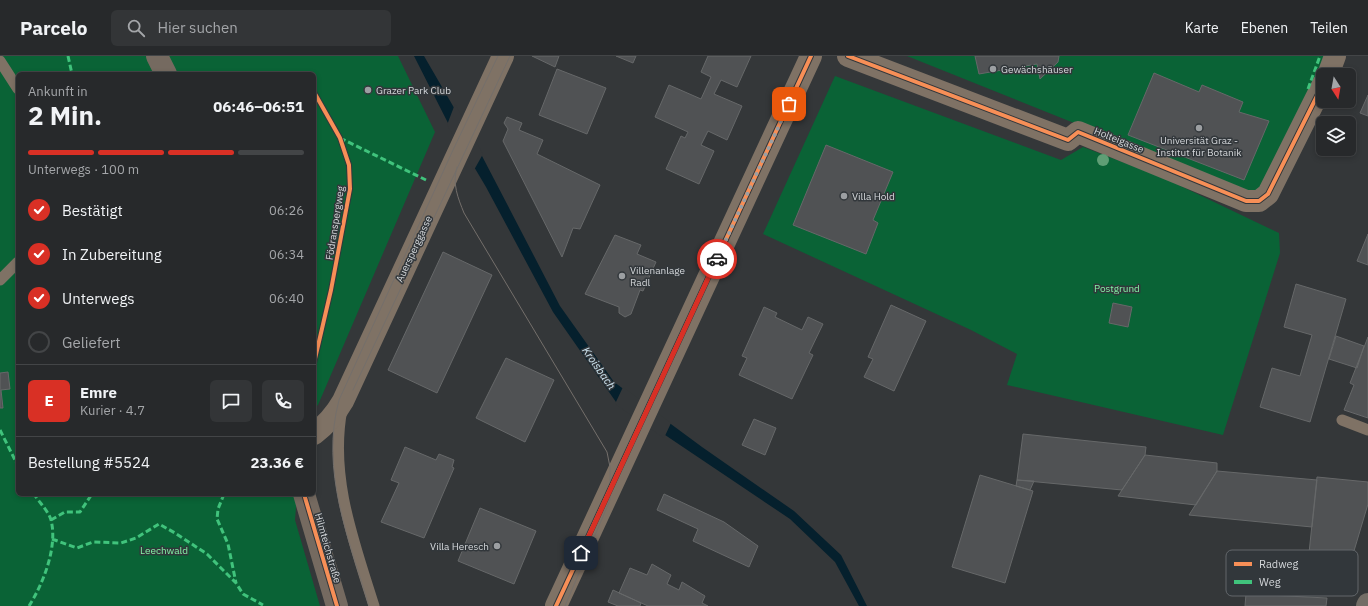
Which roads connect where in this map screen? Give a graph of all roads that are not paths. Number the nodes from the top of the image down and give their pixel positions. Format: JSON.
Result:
{"nodes":[{"id":1,"x":157,"y":56,"type":"edge"},
{"id":2,"x":503,"y":56,"type":"edge"},
{"id":3,"x":811,"y":56,"type":"edge"},
{"id":4,"x":848,"y":56,"type":"edge"},
{"id":5,"x":1335,"y":56,"type":"edge"},
{"id":6,"x":0,"y":61,"type":"edge"},
{"id":7,"x":1331,"y":68,"type":"edge"},
{"id":8,"x":165,"y":72,"type":"edge"},
{"id":9,"x":16,"y":86,"type":"edge"},
{"id":10,"x":1316,"y":98,"type":"edge"},
{"id":11,"x":16,"y":264,"type":"edge"},
{"id":12,"x":0,"y":280,"type":"edge"},
{"id":13,"x":344,"y":401,"type":"junction"},
{"id":14,"x":1342,"y":420,"type":"dead end"},
{"id":15,"x":1368,"y":430,"type":"edge"},
{"id":16,"x":316,"y":433,"type":"edge"},
{"id":17,"x":305,"y":496,"type":"edge"},
{"id":18,"x":337,"y":606,"type":"edge"},
{"id":19,"x":374,"y":606,"type":"edge"},
{"id":20,"x":556,"y":606,"type":"edge"}],
"edges":[{"from":1,"to":8,"type":"main road"},
{"from":2,"to":13,"type":"street","name":"Auersperggasse"},
{"from":3,"to":20,"type":"street"},
{"from":4,"to":10,"type":"street","name":"Holteigasse"},
{"from":5,"to":7,"type":"street"},
{"from":6,"to":9,"type":"lane"},
{"from":11,"to":12,"type":"lane"},
{"from":13,"to":16,"type":"street","name":"Auersperggasse"},
{"from":13,"to":19,"type":"lane"},
{"from":14,"to":15,"type":"lane"},
{"from":17,"to":18,"type":"main road","name":"Hilmteichstraße"}]}
